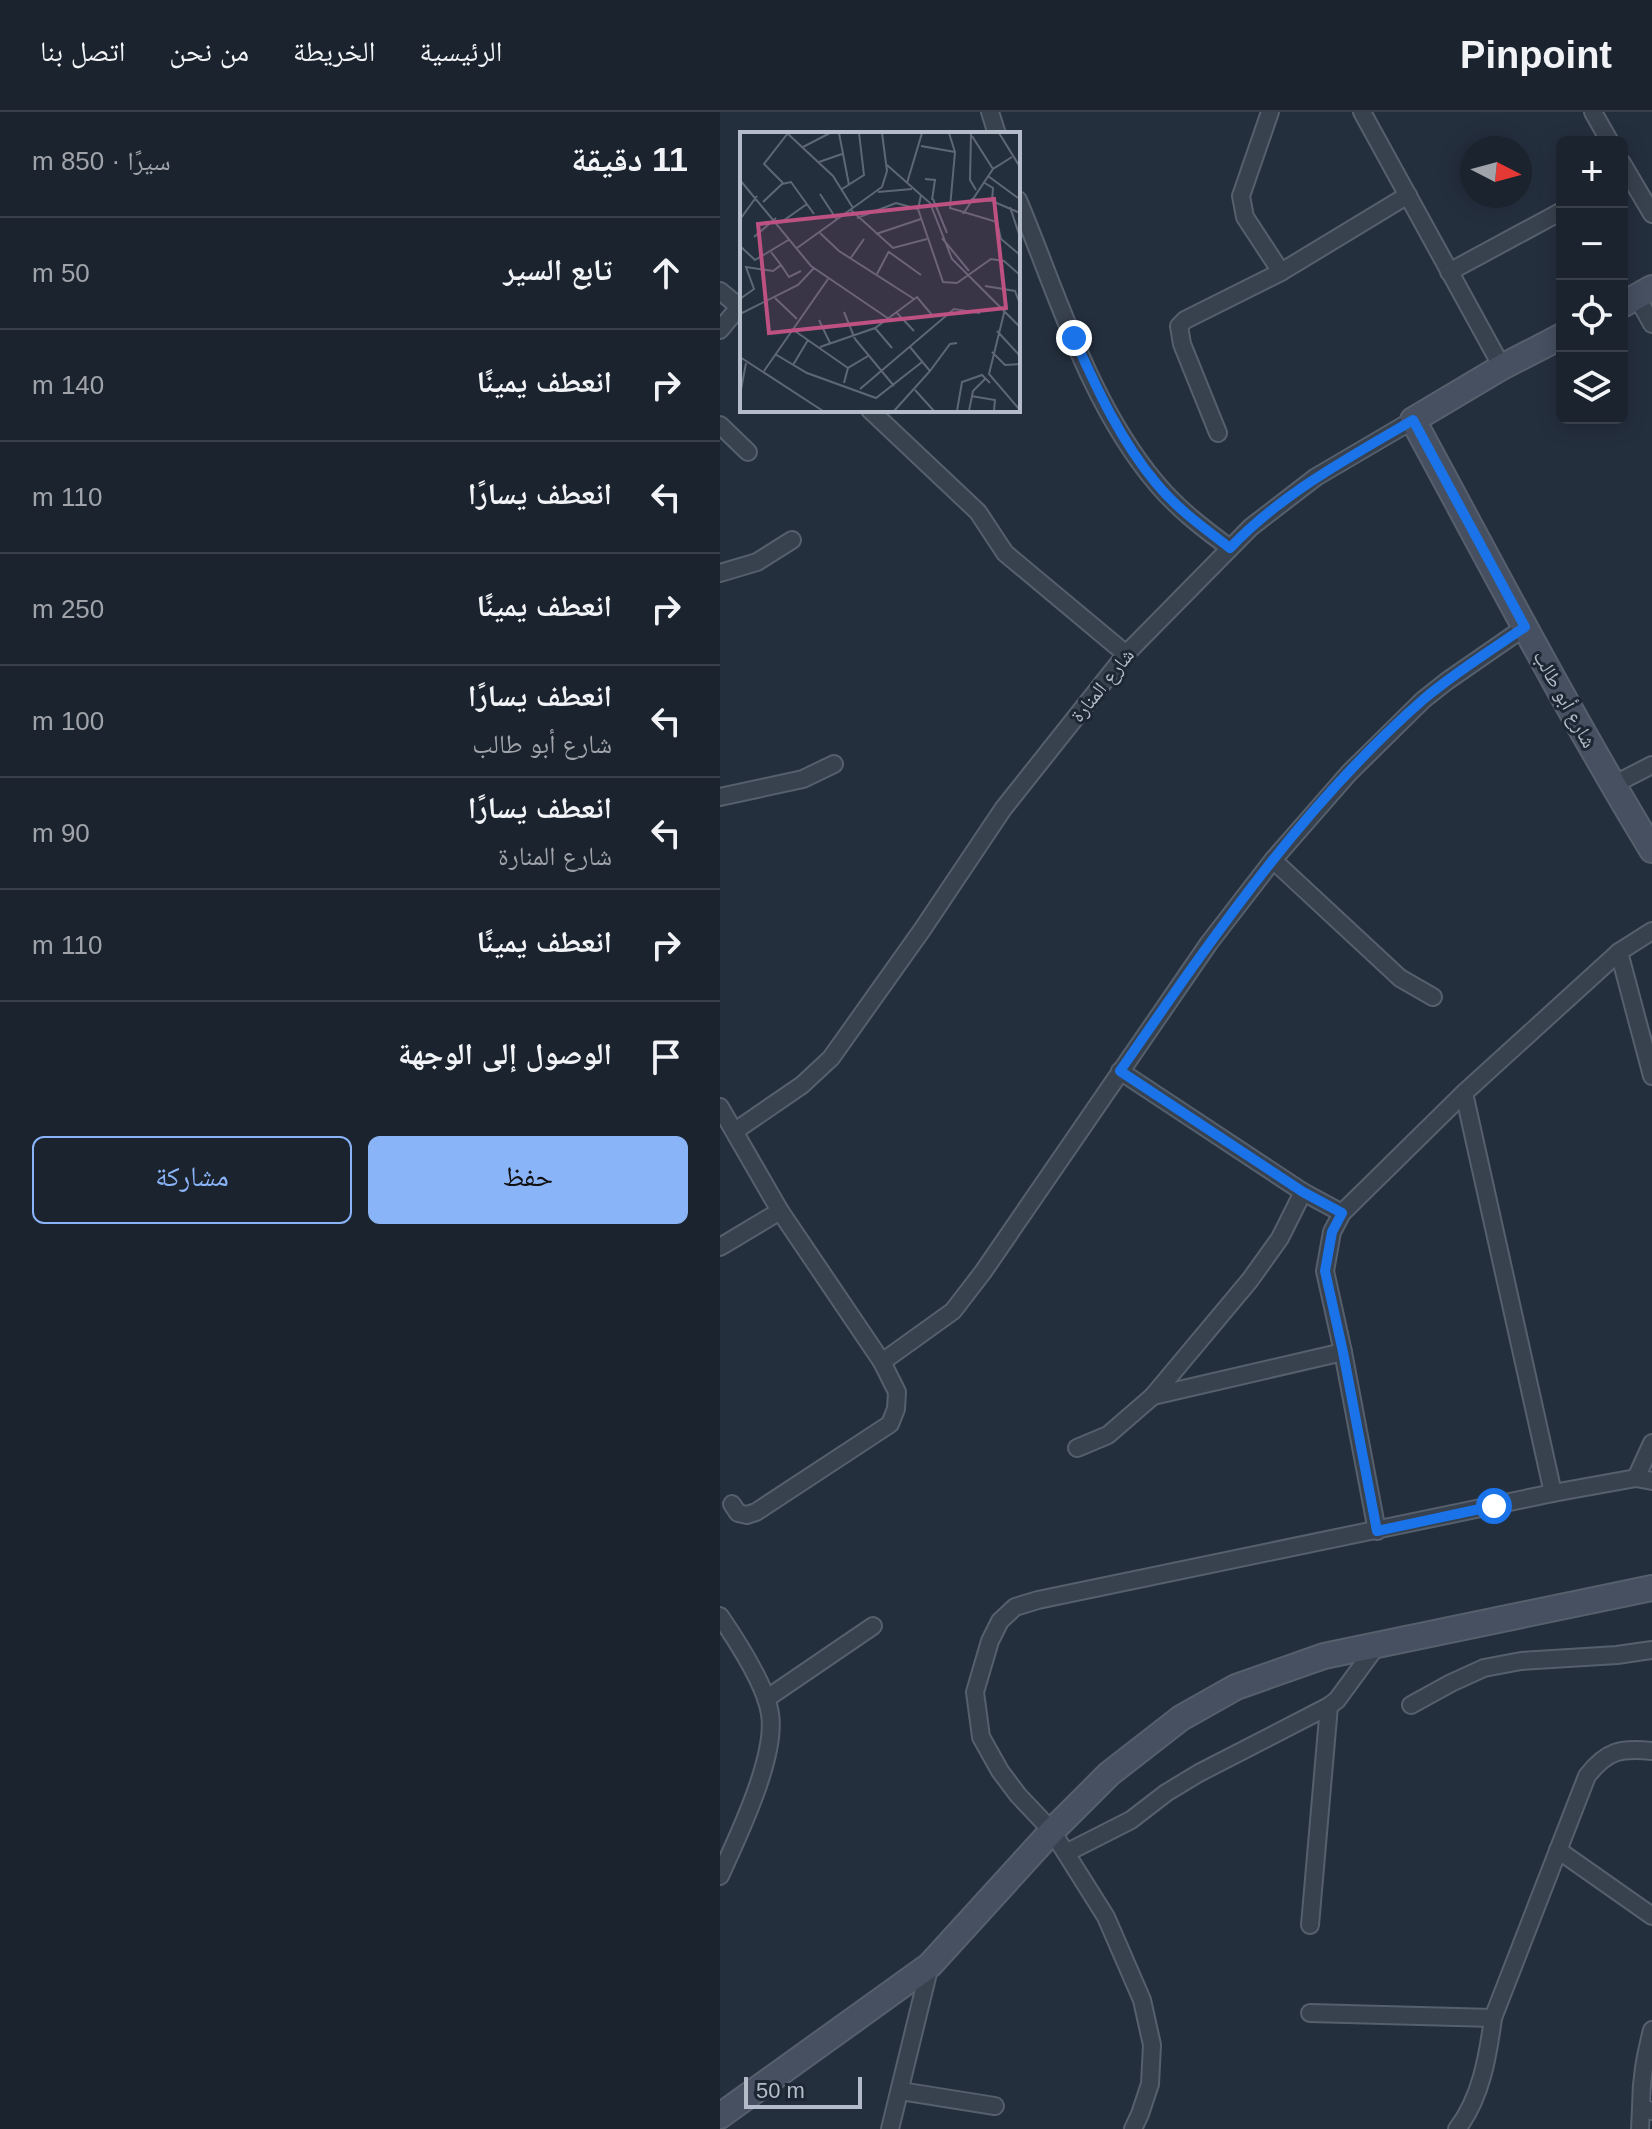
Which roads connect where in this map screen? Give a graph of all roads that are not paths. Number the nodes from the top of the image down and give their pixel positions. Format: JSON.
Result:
{"nodes":[{"id":1,"x":990,"y":112,"type":"edge"},
{"id":2,"x":1270,"y":112,"type":"edge"},
{"id":3,"x":1362,"y":112,"type":"edge"},
{"id":4,"x":1593,"y":112,"type":"edge"},
{"id":5,"x":996,"y":132,"type":"edge"},
{"id":6,"x":1607,"y":136,"type":"edge"},
{"id":7,"x":1628,"y":178,"type":"edge"},
{"id":8,"x":1408,"y":195,"type":"junction"},
{"id":9,"x":1020,"y":205,"type":"edge"},
{"id":10,"x":1556,"y":214,"type":"edge"},
{"id":11,"x":1652,"y":214,"type":"edge"},
{"id":12,"x":1281,"y":272,"type":"junction"},
{"id":13,"x":1449,"y":272,"type":"junction"},
{"id":14,"x":720,"y":291,"type":"edge"},
{"id":15,"x":1637,"y":297,"type":"edge"},
{"id":16,"x":740,"y":308,"type":"edge"},
{"id":17,"x":1652,"y":324,"type":"edge"},
{"id":18,"x":720,"y":330,"type":"edge"},
{"id":19,"x":1556,"y":339,"type":"edge"},
{"id":20,"x":1502,"y":367,"type":"junction"},
{"id":21,"x":872,"y":412,"type":"edge"},
{"id":22,"x":1413,"y":420,"type":"junction"},
{"id":23,"x":720,"y":425,"type":"edge"},
{"id":24,"x":1218,"y":433,"type":"dead end"},
{"id":25,"x":748,"y":452,"type":"dead end"},
{"id":26,"x":792,"y":540,"type":"dead end"},
{"id":27,"x":1230,"y":548,"type":"junction"},
{"id":28,"x":720,"y":573,"type":"edge"},
{"id":29,"x":1525,"y":627,"type":"junction"},
{"id":30,"x":1126,"y":654,"type":"junction"},
{"id":31,"x":834,"y":764,"type":"dead end"},
{"id":32,"x":1652,"y":765,"type":"edge"},
{"id":33,"x":1613,"y":785,"type":"junction"},
{"id":34,"x":720,"y":797,"type":"edge"},
{"id":35,"x":1652,"y":850,"type":"edge"},
{"id":36,"x":1273,"y":860,"type":"junction"},
{"id":37,"x":1652,"y":931,"type":"edge"},
{"id":38,"x":1619,"y":952,"type":"junction"},
{"id":39,"x":1433,"y":997,"type":"dead end"},
{"id":40,"x":1120,"y":1071,"type":"junction"},
{"id":41,"x":1652,"y":1076,"type":"edge"},
{"id":42,"x":1464,"y":1093,"type":"junction"},
{"id":43,"x":720,"y":1107,"type":"edge"},
{"id":44,"x":735,"y":1131,"type":"junction"},
{"id":45,"x":1303,"y":1192,"type":"junction"},
{"id":46,"x":780,"y":1211,"type":"junction"},
{"id":47,"x":1342,"y":1213,"type":"junction"},
{"id":48,"x":720,"y":1247,"type":"edge"},
{"id":49,"x":1343,"y":1352,"type":"junction"},
{"id":50,"x":882,"y":1362,"type":"junction"},
{"id":51,"x":1153,"y":1396,"type":"junction"},
{"id":52,"x":1652,"y":1443,"type":"edge"},
{"id":53,"x":1077,"y":1448,"type":"dead end"},
{"id":54,"x":1644,"y":1480,"type":"edge"},
{"id":55,"x":1553,"y":1493,"type":"junction"},
{"id":56,"x":732,"y":1504,"type":"dead end"},
{"id":57,"x":1377,"y":1531,"type":"junction"},
{"id":58,"x":1652,"y":1588,"type":"edge"},
{"id":59,"x":720,"y":1616,"type":"edge"},
{"id":60,"x":873,"y":1626,"type":"dead end"},
{"id":61,"x":1378,"y":1644,"type":"junction"},
{"id":62,"x":1652,"y":1650,"type":"edge"},
{"id":63,"x":766,"y":1699,"type":"junction"},
{"id":64,"x":1411,"y":1705,"type":"dead end"},
{"id":65,"x":1329,"y":1706,"type":"junction"},
{"id":66,"x":1652,"y":1751,"type":"edge"},
{"id":67,"x":1052,"y":1831,"type":"junction"},
{"id":68,"x":1558,"y":1850,"type":"junction"},
{"id":69,"x":1066,"y":1853,"type":"junction"},
{"id":70,"x":720,"y":1876,"type":"edge"},
{"id":71,"x":1652,"y":1916,"type":"edge"},
{"id":72,"x":1310,"y":1925,"type":"dead end"},
{"id":73,"x":930,"y":1965,"type":"junction"},
{"id":74,"x":1310,"y":2013,"type":"dead end"},
{"id":75,"x":1493,"y":2018,"type":"junction"},
{"id":76,"x":1652,"y":2030,"type":"edge"},
{"id":77,"x":901,"y":2091,"type":"junction"},
{"id":78,"x":995,"y":2106,"type":"dead end"},
{"id":79,"x":1647,"y":2110,"type":"edge"},
{"id":80,"x":720,"y":2116,"type":"edge"},
{"id":81,"x":890,"y":2129,"type":"edge"},
{"id":82,"x":1133,"y":2129,"type":"edge"},
{"id":83,"x":1457,"y":2129,"type":"edge"},
{"id":84,"x":1640,"y":2129,"type":"edge"}],
"edges":[{"from":1,"to":5,"type":"street"},
{"from":2,"to":12,"type":"street"},
{"from":3,"to":8,"type":"street"},
{"from":4,"to":6,"type":"street"},
{"from":7,"to":11,"type":"street"},
{"from":8,"to":12,"type":"street"},
{"from":8,"to":13,"type":"street"},
{"from":9,"to":27,"type":"street"},
{"from":10,"to":13,"type":"street"},
{"from":12,"to":24,"type":"street"},
{"from":13,"to":20,"type":"street"},
{"from":14,"to":16,"type":"street"},
{"from":15,"to":17,"type":"street"},
{"from":16,"to":18,"type":"street"},
{"from":19,"to":20,"type":"street","name":"شارع المنارة"},
{"from":20,"to":22,"type":"street","name":"شارع المنارة"},
{"from":21,"to":30,"type":"street"},
{"from":22,"to":27,"type":"street","name":"شارع المنارة"},
{"from":22,"to":29,"type":"street","name":"شارع أبو طالب"},
{"from":23,"to":25,"type":"street"},
{"from":26,"to":28,"type":"street"},
{"from":27,"to":30,"type":"street","name":"شارع المنارة"},
{"from":29,"to":33,"type":"street","name":"شارع أبو طالب"},
{"from":29,"to":36,"type":"street"},
{"from":30,"to":44,"type":"street","name":"شارع المنارة"},
{"from":31,"to":34,"type":"street"},
{"from":32,"to":33,"type":"street"},
{"from":33,"to":35,"type":"street","name":"شارع أبو طالب"},
{"from":36,"to":39,"type":"street"},
{"from":36,"to":40,"type":"street"},
{"from":37,"to":38,"type":"street"},
{"from":38,"to":41,"type":"street"},
{"from":38,"to":42,"type":"street"},
{"from":40,"to":45,"type":"street"},
{"from":40,"to":50,"type":"street"},
{"from":42,"to":47,"type":"street"},
{"from":42,"to":55,"type":"street"},
{"from":43,"to":44,"type":"street"},
{"from":44,"to":46,"type":"street"},
{"from":45,"to":47,"type":"street"},
{"from":45,"to":51,"type":"street"},
{"from":46,"to":48,"type":"street"},
{"from":46,"to":50,"type":"street"},
{"from":47,"to":49,"type":"street"},
{"from":49,"to":51,"type":"street"},
{"from":49,"to":57,"type":"street"},
{"from":50,"to":56,"type":"street"},
{"from":51,"to":53,"type":"street"},
{"from":52,"to":54,"type":"street"},
{"from":54,"to":55,"type":"street"},
{"from":55,"to":57,"type":"street"},
{"from":57,"to":67,"type":"street"},
{"from":58,"to":61,"type":"street"},
{"from":59,"to":63,"type":"street"},
{"from":60,"to":63,"type":"street"},
{"from":61,"to":65,"type":"street"},
{"from":61,"to":67,"type":"street"},
{"from":62,"to":64,"type":"street"},
{"from":63,"to":70,"type":"street"},
{"from":65,"to":69,"type":"street"},
{"from":65,"to":72,"type":"street"},
{"from":66,"to":68,"type":"street"},
{"from":67,"to":69,"type":"street"},
{"from":67,"to":73,"type":"street"},
{"from":68,"to":71,"type":"street"},
{"from":68,"to":75,"type":"street"},
{"from":69,"to":82,"type":"street"},
{"from":73,"to":77,"type":"street"},
{"from":73,"to":80,"type":"street"},
{"from":74,"to":75,"type":"street"},
{"from":75,"to":83,"type":"street"},
{"from":76,"to":79,"type":"street"},
{"from":77,"to":78,"type":"street"},
{"from":77,"to":81,"type":"street"},
{"from":79,"to":84,"type":"street"}]}
